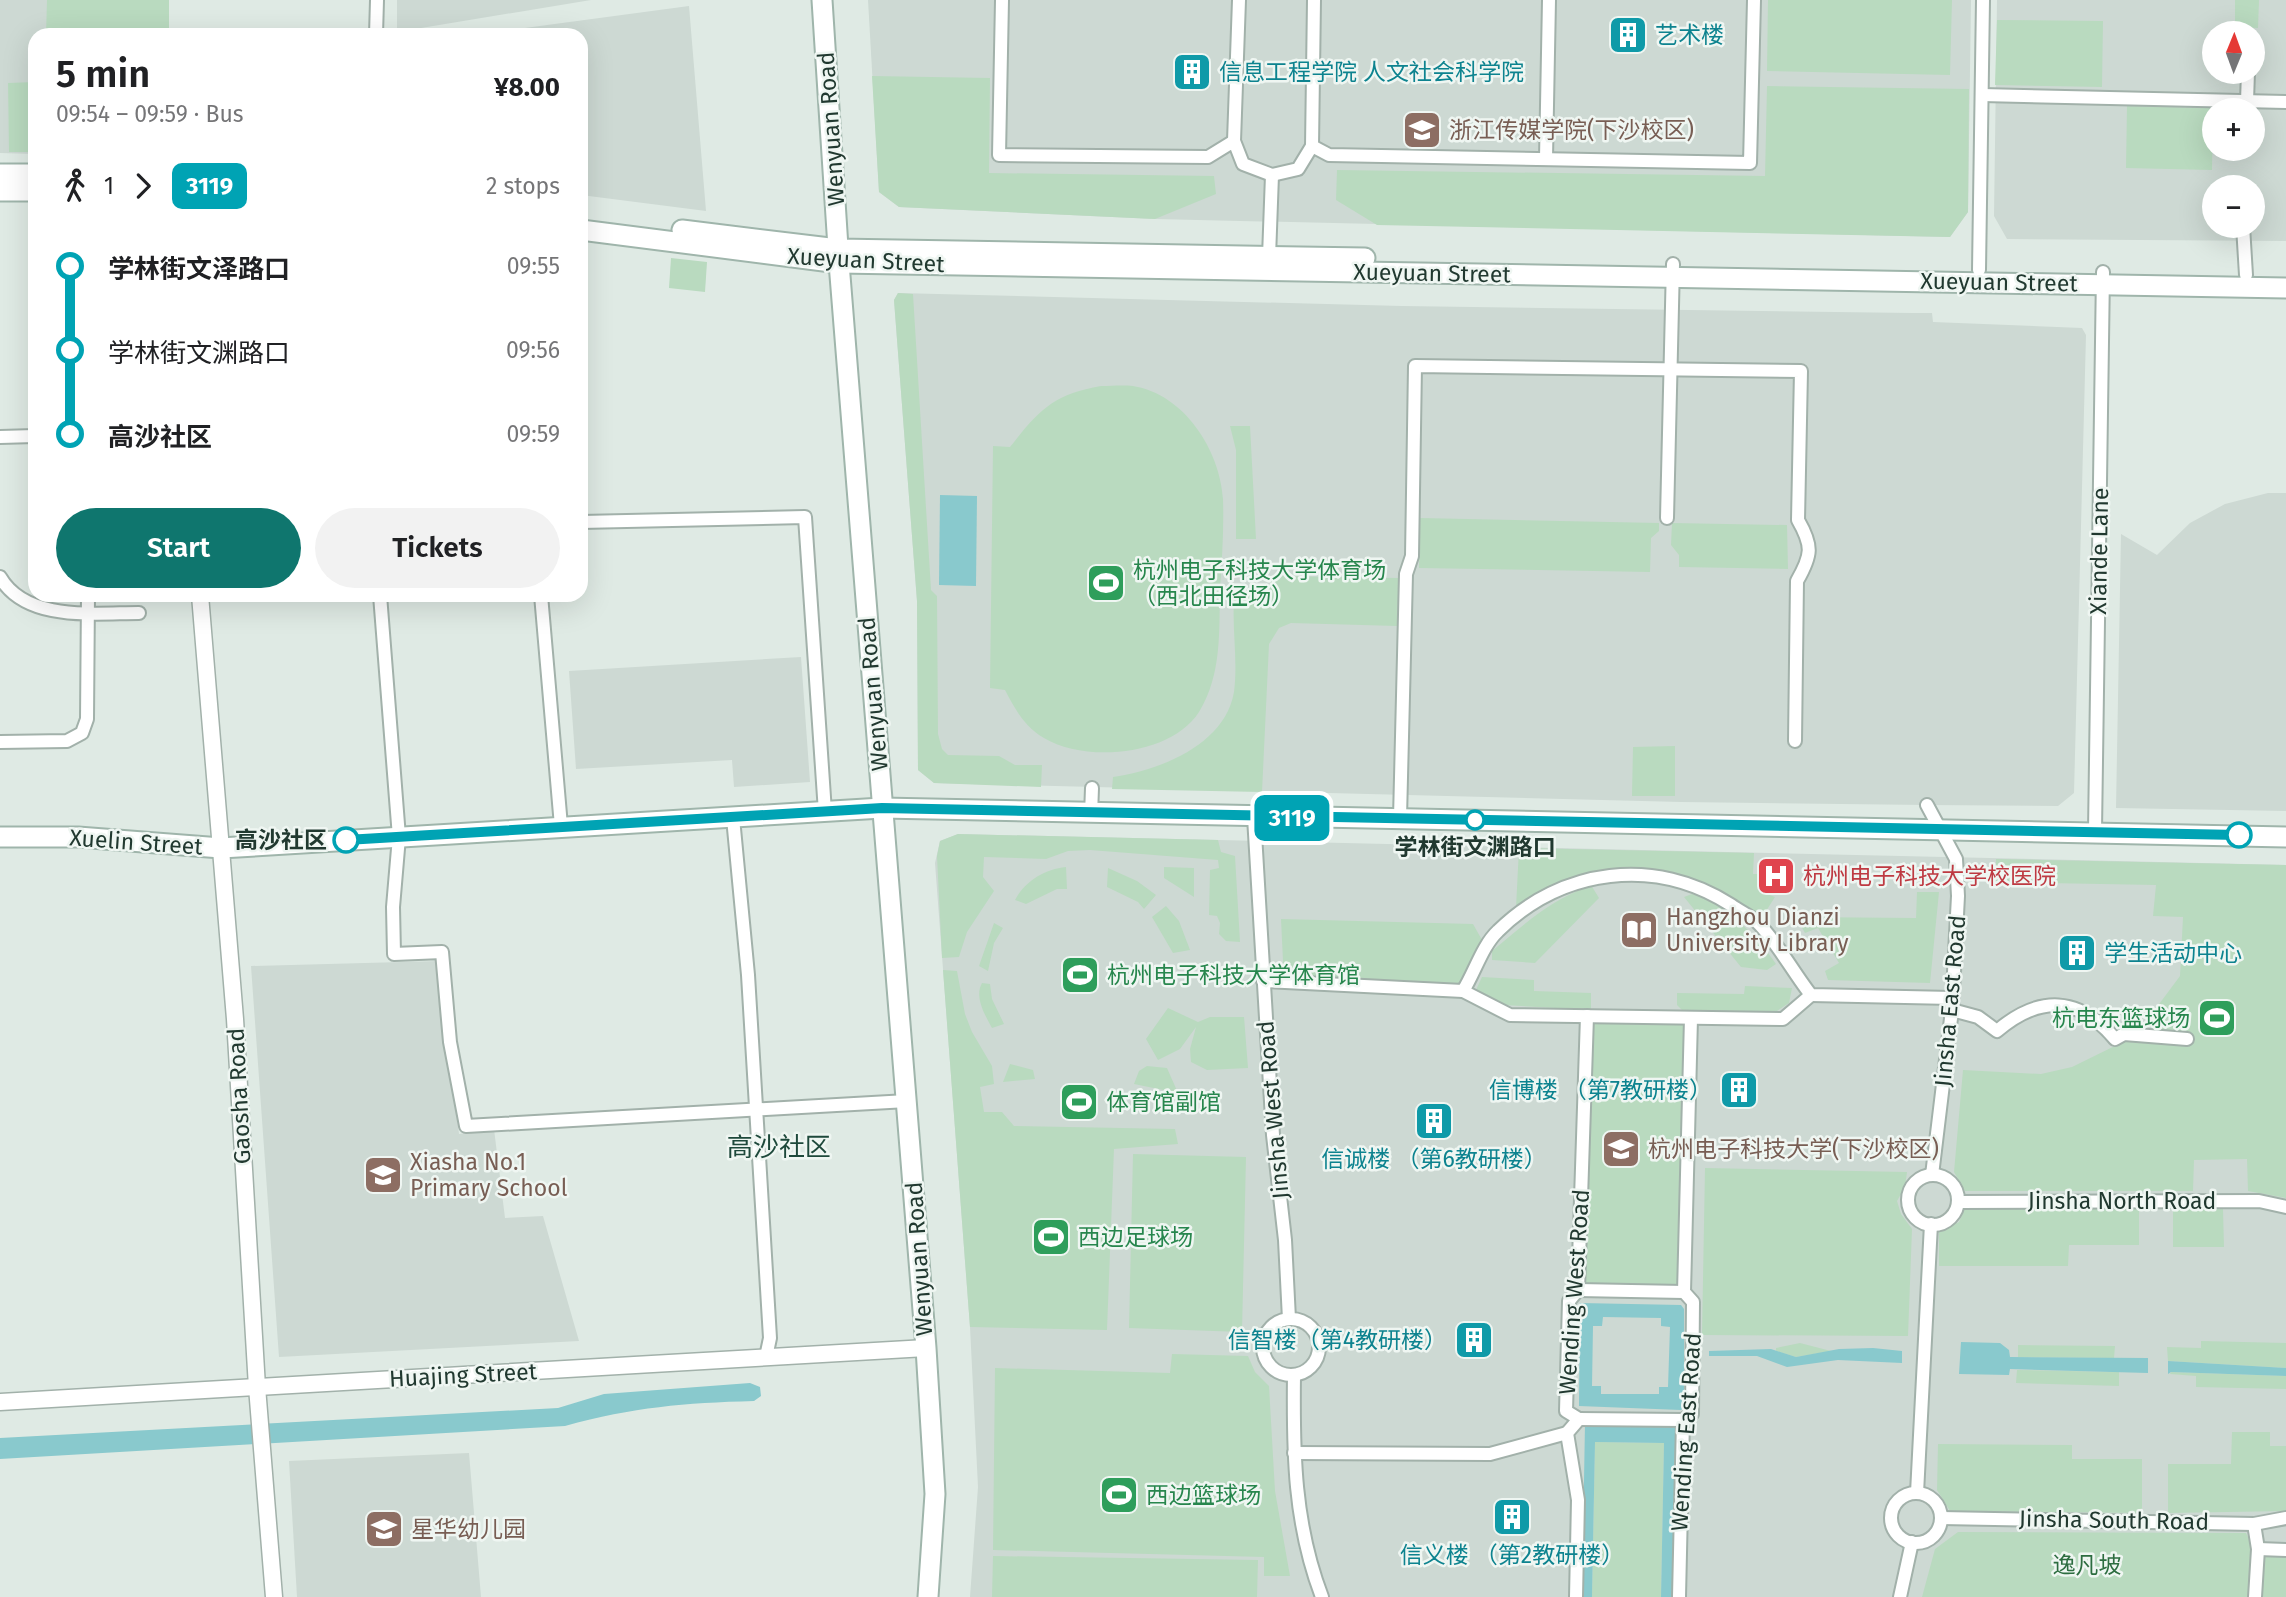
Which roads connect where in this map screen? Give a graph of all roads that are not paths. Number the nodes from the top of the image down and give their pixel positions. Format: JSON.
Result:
{"nodes":[{"id":1,"x":377,"y":0,"type":"edge"},
{"id":2,"x":822,"y":0,"type":"edge"},
{"id":3,"x":1002,"y":0,"type":"edge"},
{"id":4,"x":1239,"y":0,"type":"edge"},
{"id":5,"x":1314,"y":0,"type":"edge"},
{"id":6,"x":1549,"y":0,"type":"edge"},
{"id":7,"x":1754,"y":0,"type":"edge"},
{"id":8,"x":1983,"y":0,"type":"edge"},
{"id":9,"x":376,"y":28,"type":"edge"},
{"id":10,"x":1982,"y":95,"type":"junction"},
{"id":11,"x":2202,"y":99,"type":"edge"},
{"id":12,"x":2265,"y":101,"type":"edge"},
{"id":13,"x":2286,"y":102,"type":"edge"},
{"id":14,"x":1234,"y":141,"type":"junction"},
{"id":15,"x":1312,"y":146,"type":"junction"},
{"id":16,"x":1546,"y":158,"type":"junction"},
{"id":17,"x":0,"y":174,"type":"edge"},
{"id":18,"x":28,"y":174,"type":"edge"},
{"id":19,"x":1272,"y":175,"type":"junction"},
{"id":20,"x":0,"y":191,"type":"edge"},
{"id":21,"x":28,"y":191,"type":"edge"},
{"id":22,"x":588,"y":219,"type":"edge"},
{"id":23,"x":588,"y":231,"type":"edge"},
{"id":24,"x":2244,"y":238,"type":"edge"},
{"id":25,"x":839,"y":256,"type":"junction"},
{"id":26,"x":1269,"y":257,"type":"junction"},
{"id":27,"x":1672,"y":270,"type":"junction"},
{"id":28,"x":1979,"y":270,"type":"junction"},
{"id":29,"x":2246,"y":275,"type":"junction"},
{"id":30,"x":2286,"y":275,"type":"edge"},
{"id":31,"x":2103,"y":278,"type":"junction"},
{"id":32,"x":2286,"y":288,"type":"edge"},
{"id":33,"x":1670,"y":371,"type":"junction"},
{"id":34,"x":28,"y":436,"type":"edge"},
{"id":35,"x":0,"y":437,"type":"edge"},
{"id":36,"x":1667,"y":518,"type":"dead end"},
{"id":37,"x":588,"y":522,"type":"edge"},
{"id":38,"x":0,"y":577,"type":"edge"},
{"id":39,"x":88,"y":602,"type":"edge"},
{"id":40,"x":201,"y":602,"type":"edge"},
{"id":41,"x":381,"y":602,"type":"edge"},
{"id":42,"x":542,"y":602,"type":"edge"},
{"id":43,"x":88,"y":613,"type":"junction"},
{"id":44,"x":139,"y":613,"type":"dead end"},
{"id":45,"x":1795,"y":741,"type":"dead end"},
{"id":46,"x":0,"y":742,"type":"edge"},
{"id":47,"x":1092,"y":788,"type":"dead end"},
{"id":48,"x":1927,"y":805,"type":"dead end"},
{"id":49,"x":882,"y":808,"type":"junction"},
{"id":50,"x":825,"y":813,"type":"junction"},
{"id":51,"x":1091,"y":815,"type":"junction"},
{"id":52,"x":1254,"y":817,"type":"junction"},
{"id":53,"x":733,"y":818,"type":"junction"},
{"id":54,"x":1400,"y":818,"type":"junction"},
{"id":55,"x":561,"y":826,"type":"junction"},
{"id":56,"x":1941,"y":830,"type":"junction"},
{"id":57,"x":2095,"y":831,"type":"junction"},
{"id":58,"x":398,"y":836,"type":"junction"},
{"id":59,"x":0,"y":837,"type":"edge"},
{"id":60,"x":2286,"y":837,"type":"edge"},
{"id":61,"x":221,"y":848,"type":"junction"},
{"id":62,"x":1263,"y":981,"type":"junction"},
{"id":63,"x":1463,"y":990,"type":"junction"},
{"id":64,"x":1811,"y":995,"type":"junction"},
{"id":65,"x":1952,"y":1004,"type":"junction"},
{"id":66,"x":1587,"y":1016,"type":"junction"},
{"id":67,"x":1691,"y":1018,"type":"junction"},
{"id":68,"x":2187,"y":1039,"type":"dead end"},
{"id":69,"x":907,"y":1101,"type":"junction"},
{"id":70,"x":755,"y":1110,"type":"junction"},
{"id":71,"x":1932,"y":1175,"type":"junction"},
{"id":72,"x":1958,"y":1202,"type":"junction"},
{"id":73,"x":2286,"y":1206,"type":"edge"},
{"id":74,"x":1931,"y":1224,"type":"junction"},
{"id":75,"x":1578,"y":1290,"type":"junction"},
{"id":76,"x":1684,"y":1292,"type":"junction"},
{"id":77,"x":1289,"y":1319,"type":"junction"},
{"id":78,"x":926,"y":1348,"type":"junction"},
{"id":79,"x":766,"y":1357,"type":"junction"},
{"id":80,"x":1294,"y":1376,"type":"junction"},
{"id":81,"x":257,"y":1387,"type":"junction"},
{"id":82,"x":0,"y":1402,"type":"edge"},
{"id":83,"x":1579,"y":1419,"type":"junction"},
{"id":84,"x":1683,"y":1420,"type":"junction"},
{"id":85,"x":1567,"y":1433,"type":"junction"},
{"id":86,"x":1294,"y":1453,"type":"junction"},
{"id":87,"x":1917,"y":1493,"type":"junction"},
{"id":88,"x":1941,"y":1518,"type":"junction"},
{"id":89,"x":2286,"y":1518,"type":"edge"},
{"id":90,"x":2254,"y":1524,"type":"junction"},
{"id":91,"x":1912,"y":1542,"type":"junction"},
{"id":92,"x":2258,"y":1549,"type":"junction"},
{"id":93,"x":2286,"y":1550,"type":"edge"},
{"id":94,"x":274,"y":1597,"type":"edge"},
{"id":95,"x":928,"y":1597,"type":"edge"},
{"id":96,"x":1322,"y":1597,"type":"edge"},
{"id":97,"x":1576,"y":1597,"type":"edge"},
{"id":98,"x":1679,"y":1597,"type":"edge"},
{"id":99,"x":1900,"y":1597,"type":"edge"},
{"id":100,"x":2255,"y":1597,"type":"edge"}],
"edges":[{"from":1,"to":9,"type":"street"},
{"from":2,"to":25,"type":"main road","name":"Wenyuan Road"},
{"from":3,"to":14,"type":"street"},
{"from":4,"to":14,"type":"street"},
{"from":5,"to":15,"type":"street"},
{"from":6,"to":16,"type":"street"},
{"from":7,"to":16,"type":"street"},
{"from":8,"to":10,"type":"street"},
{"from":10,"to":11,"type":"street"},
{"from":10,"to":28,"type":"street"},
{"from":12,"to":13,"type":"street"},
{"from":14,"to":19,"type":"street"},
{"from":15,"to":16,"type":"street"},
{"from":15,"to":19,"type":"street"},
{"from":17,"to":18,"type":"main road"},
{"from":19,"to":26,"type":"street"},
{"from":20,"to":21,"type":"main road"},
{"from":22,"to":25,"type":"main road","name":"Xueyuan Street"},
{"from":23,"to":25,"type":"main road","name":"Xueyuan Street"},
{"from":24,"to":29,"type":"street"},
{"from":25,"to":26,"type":"main road","name":"Xueyuan Street"},
{"from":25,"to":27,"type":"main road","name":"Xueyuan Street"},
{"from":25,"to":49,"type":"main road","name":"Wenyuan Road"},
{"from":26,"to":27,"type":"main road","name":"Xueyuan Street"},
{"from":27,"to":28,"type":"main road","name":"Xueyuan Street"},
{"from":27,"to":31,"type":"main road","name":"Xueyuan Street"},
{"from":27,"to":33,"type":"street"},
{"from":28,"to":31,"type":"main road","name":"Xueyuan Street"},
{"from":29,"to":30,"type":"main road","name":"Xueyuan Street"},
{"from":29,"to":31,"type":"main road","name":"Xueyuan Street"},
{"from":31,"to":32,"type":"main road","name":"Xueyuan Street"},
{"from":31,"to":57,"type":"street","name":"Xiande Lane"},
{"from":33,"to":36,"type":"street"},
{"from":33,"to":45,"type":"street"},
{"from":33,"to":54,"type":"street"},
{"from":34,"to":35,"type":"street"},
{"from":37,"to":50,"type":"street"},
{"from":38,"to":43,"type":"street"},
{"from":39,"to":43,"type":"street"},
{"from":40,"to":61,"type":"street","name":"Gaosha Road"},
{"from":41,"to":58,"type":"street"},
{"from":42,"to":55,"type":"street"},
{"from":43,"to":44,"type":"street"},
{"from":43,"to":46,"type":"street"},
{"from":47,"to":51,"type":"street"},
{"from":48,"to":56,"type":"street","name":"Jinsha East Road"},
{"from":49,"to":50,"type":"main road","name":"Xuelin Street"},
{"from":49,"to":51,"type":"main road","name":"Xuelin Street"},
{"from":49,"to":69,"type":"main road","name":"Wenyuan Road"},
{"from":50,"to":53,"type":"main road","name":"Xuelin Street"},
{"from":51,"to":52,"type":"main road","name":"Xuelin Street"},
{"from":52,"to":54,"type":"main road","name":"Xuelin Street"},
{"from":52,"to":62,"type":"street","name":"Jinsha West Road"},
{"from":53,"to":55,"type":"main road","name":"Xuelin Street"},
{"from":53,"to":70,"type":"street"},
{"from":54,"to":56,"type":"main road","name":"Xuelin Street"},
{"from":55,"to":58,"type":"main road","name":"Xuelin Street"},
{"from":56,"to":57,"type":"main road","name":"Xuelin Street"},
{"from":56,"to":65,"type":"street","name":"Jinsha East Road"},
{"from":57,"to":60,"type":"main road","name":"Xuelin Street"},
{"from":58,"to":61,"type":"main road","name":"Xuelin Street"},
{"from":58,"to":70,"type":"street"},
{"from":59,"to":61,"type":"main road","name":"Xuelin Street"},
{"from":61,"to":81,"type":"street","name":"Gaosha Road"},
{"from":62,"to":63,"type":"street"},
{"from":62,"to":77,"type":"street","name":"Jinsha West Road"},
{"from":63,"to":64,"type":"street"},
{"from":63,"to":66,"type":"street"},
{"from":64,"to":65,"type":"street"},
{"from":64,"to":67,"type":"street"},
{"from":65,"to":68,"type":"street"},
{"from":65,"to":71,"type":"street","name":"Jinsha East Road"},
{"from":66,"to":67,"type":"street"},
{"from":66,"to":75,"type":"street","name":"Wending West Road"},
{"from":67,"to":76,"type":"street","name":"Wending East Road"},
{"from":69,"to":70,"type":"street"},
{"from":69,"to":78,"type":"main road","name":"Wenyuan Road"},
{"from":70,"to":79,"type":"street"},
{"from":71,"to":72,"type":"street"},
{"from":71,"to":74,"type":"street"},
{"from":72,"to":73,"type":"street","name":"Jinsha North Road"},
{"from":72,"to":74,"type":"street"},
{"from":74,"to":87,"type":"street"},
{"from":75,"to":76,"type":"street"},
{"from":75,"to":83,"type":"street","name":"Wending West Road"},
{"from":76,"to":84,"type":"street","name":"Wending East Road"},
{"from":77,"to":80,"type":"street"},
{"from":77,"to":80,"type":"street"},
{"from":78,"to":79,"type":"street","name":"Huajing Street"},
{"from":78,"to":95,"type":"main road","name":"Wenyuan Road"},
{"from":79,"to":81,"type":"street","name":"Huajing Street"},
{"from":80,"to":86,"type":"street"},
{"from":81,"to":82,"type":"street","name":"Huajing Street"},
{"from":81,"to":94,"type":"street","name":"Gaosha Road"},
{"from":83,"to":84,"type":"street"},
{"from":83,"to":85,"type":"street","name":"Wending West Road"},
{"from":84,"to":98,"type":"street","name":"Wending East Road"},
{"from":85,"to":86,"type":"street"},
{"from":85,"to":97,"type":"street"},
{"from":86,"to":96,"type":"street"},
{"from":87,"to":88,"type":"street"},
{"from":87,"to":91,"type":"street"},
{"from":88,"to":90,"type":"street","name":"Jinsha South Road"},
{"from":88,"to":91,"type":"street"},
{"from":89,"to":90,"type":"street","name":"Jinsha South Road"},
{"from":90,"to":92,"type":"street"},
{"from":91,"to":99,"type":"street"},
{"from":92,"to":93,"type":"street"},
{"from":92,"to":100,"type":"street"}]}
